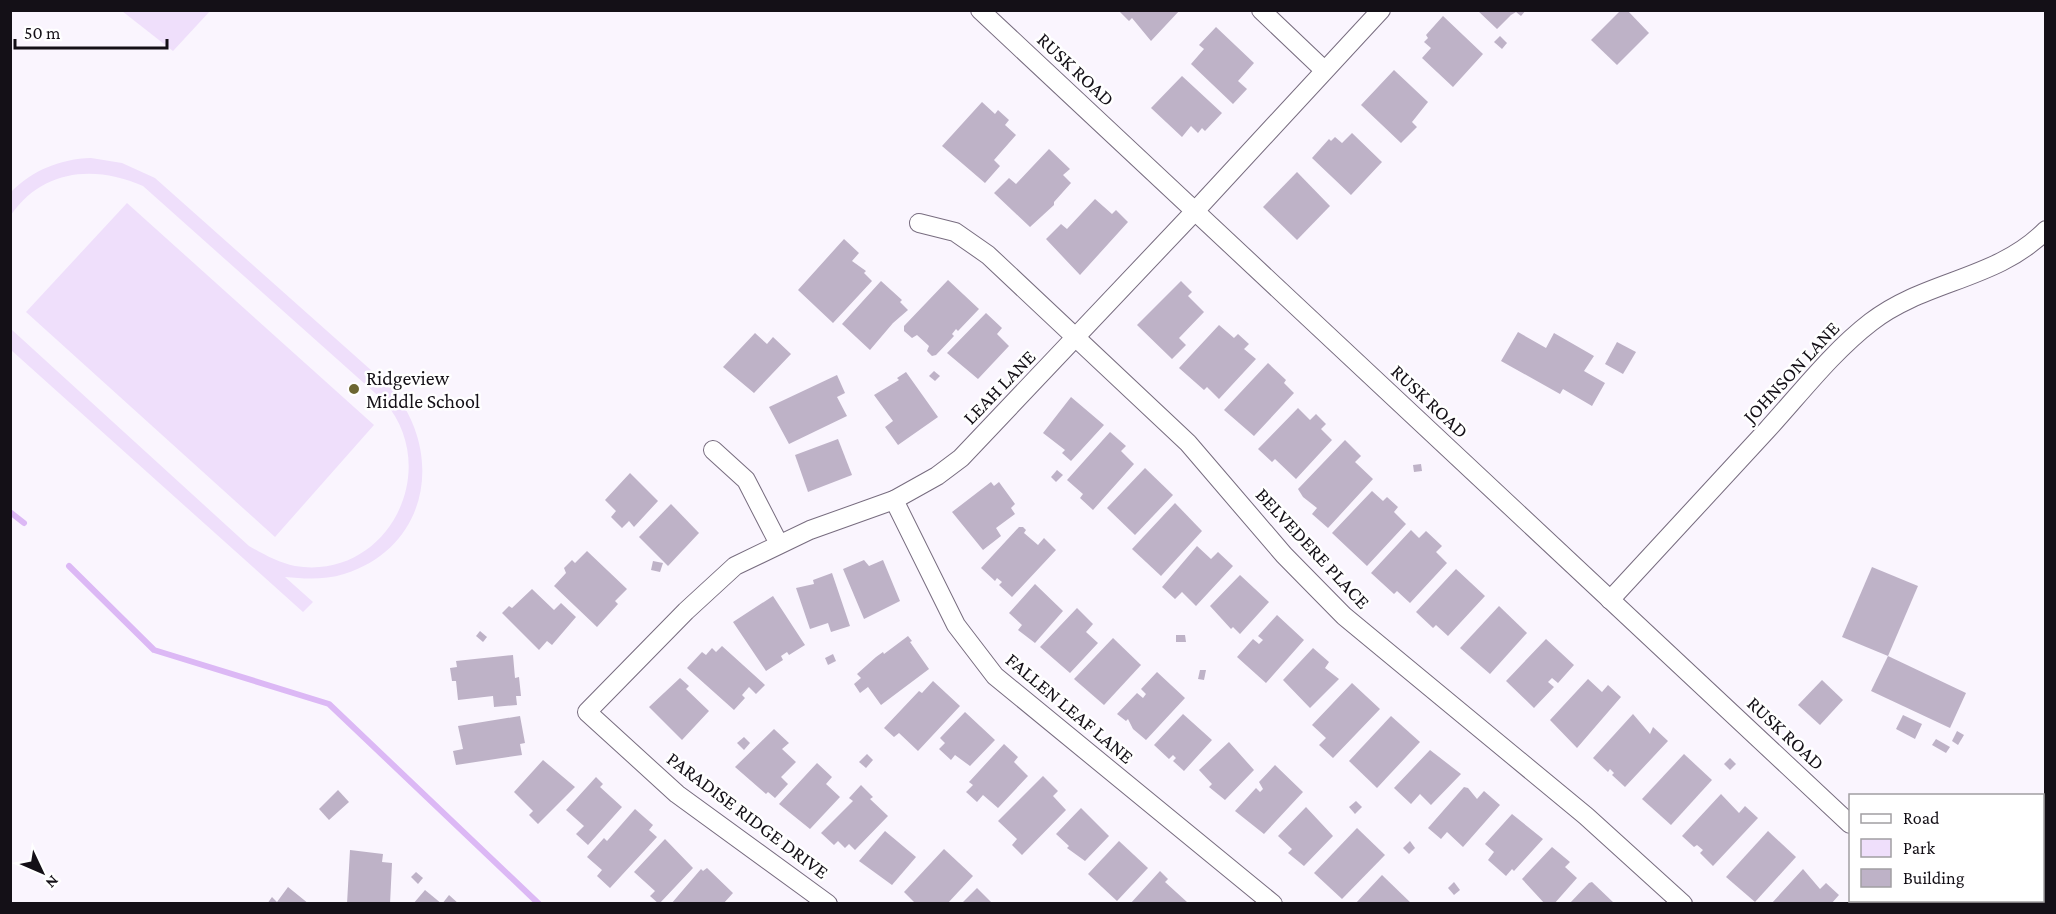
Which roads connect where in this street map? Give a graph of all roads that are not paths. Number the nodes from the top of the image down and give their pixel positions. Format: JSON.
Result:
{"nodes":[{"id":1,"x":980,"y":10,"type":"edge"},
{"id":2,"x":1261,"y":10,"type":"edge"},
{"id":3,"x":1381,"y":10,"type":"edge"},
{"id":4,"x":1324,"y":70,"type":"junction"},
{"id":5,"x":1196,"y":210,"type":"junction"},
{"id":6,"x":919,"y":223,"type":"dead end"},
{"id":7,"x":2046,"y":230,"type":"edge"},
{"id":8,"x":1077,"y":338,"type":"junction"},
{"id":9,"x":713,"y":450,"type":"dead end"},
{"id":10,"x":894,"y":500,"type":"junction"},
{"id":11,"x":779,"y":544,"type":"junction"},
{"id":12,"x":1610,"y":600,"type":"junction"},
{"id":13,"x":587,"y":712,"type":"joint"},
{"id":14,"x":1849,"y":822,"type":"edge"},
{"id":15,"x":828,"y":903,"type":"edge"},
{"id":16,"x":1273,"y":903,"type":"edge"},
{"id":17,"x":1683,"y":903,"type":"edge"}],
"edges":[{"from":1,"to":5,"type":"street","name":"RUSK ROAD"},
{"from":2,"to":4,"type":"street"},
{"from":3,"to":4,"type":"street","name":"LEAH LANE"},
{"from":4,"to":5,"type":"street","name":"LEAH LANE"},
{"from":5,"to":8,"type":"street","name":"LEAH LANE"},
{"from":5,"to":12,"type":"street","name":"RUSK ROAD"},
{"from":6,"to":8,"type":"street","name":"BELVEDERE PLACE"},
{"from":7,"to":12,"type":"street","name":"JOHNSON LANE"},
{"from":8,"to":10,"type":"street","name":"LEAH LANE"},
{"from":8,"to":17,"type":"street","name":"BELVEDERE PLACE"},
{"from":9,"to":11,"type":"street"},
{"from":10,"to":11,"type":"street","name":"LEAH LANE"},
{"from":10,"to":16,"type":"street","name":"FALLEN LEAF LANE"},
{"from":11,"to":13,"type":"street","name":"LEAH LANE"},
{"from":12,"to":14,"type":"street","name":"RUSK ROAD"},
{"from":13,"to":15,"type":"street","name":"PARADISE RIDGE DRIVE"}]}
